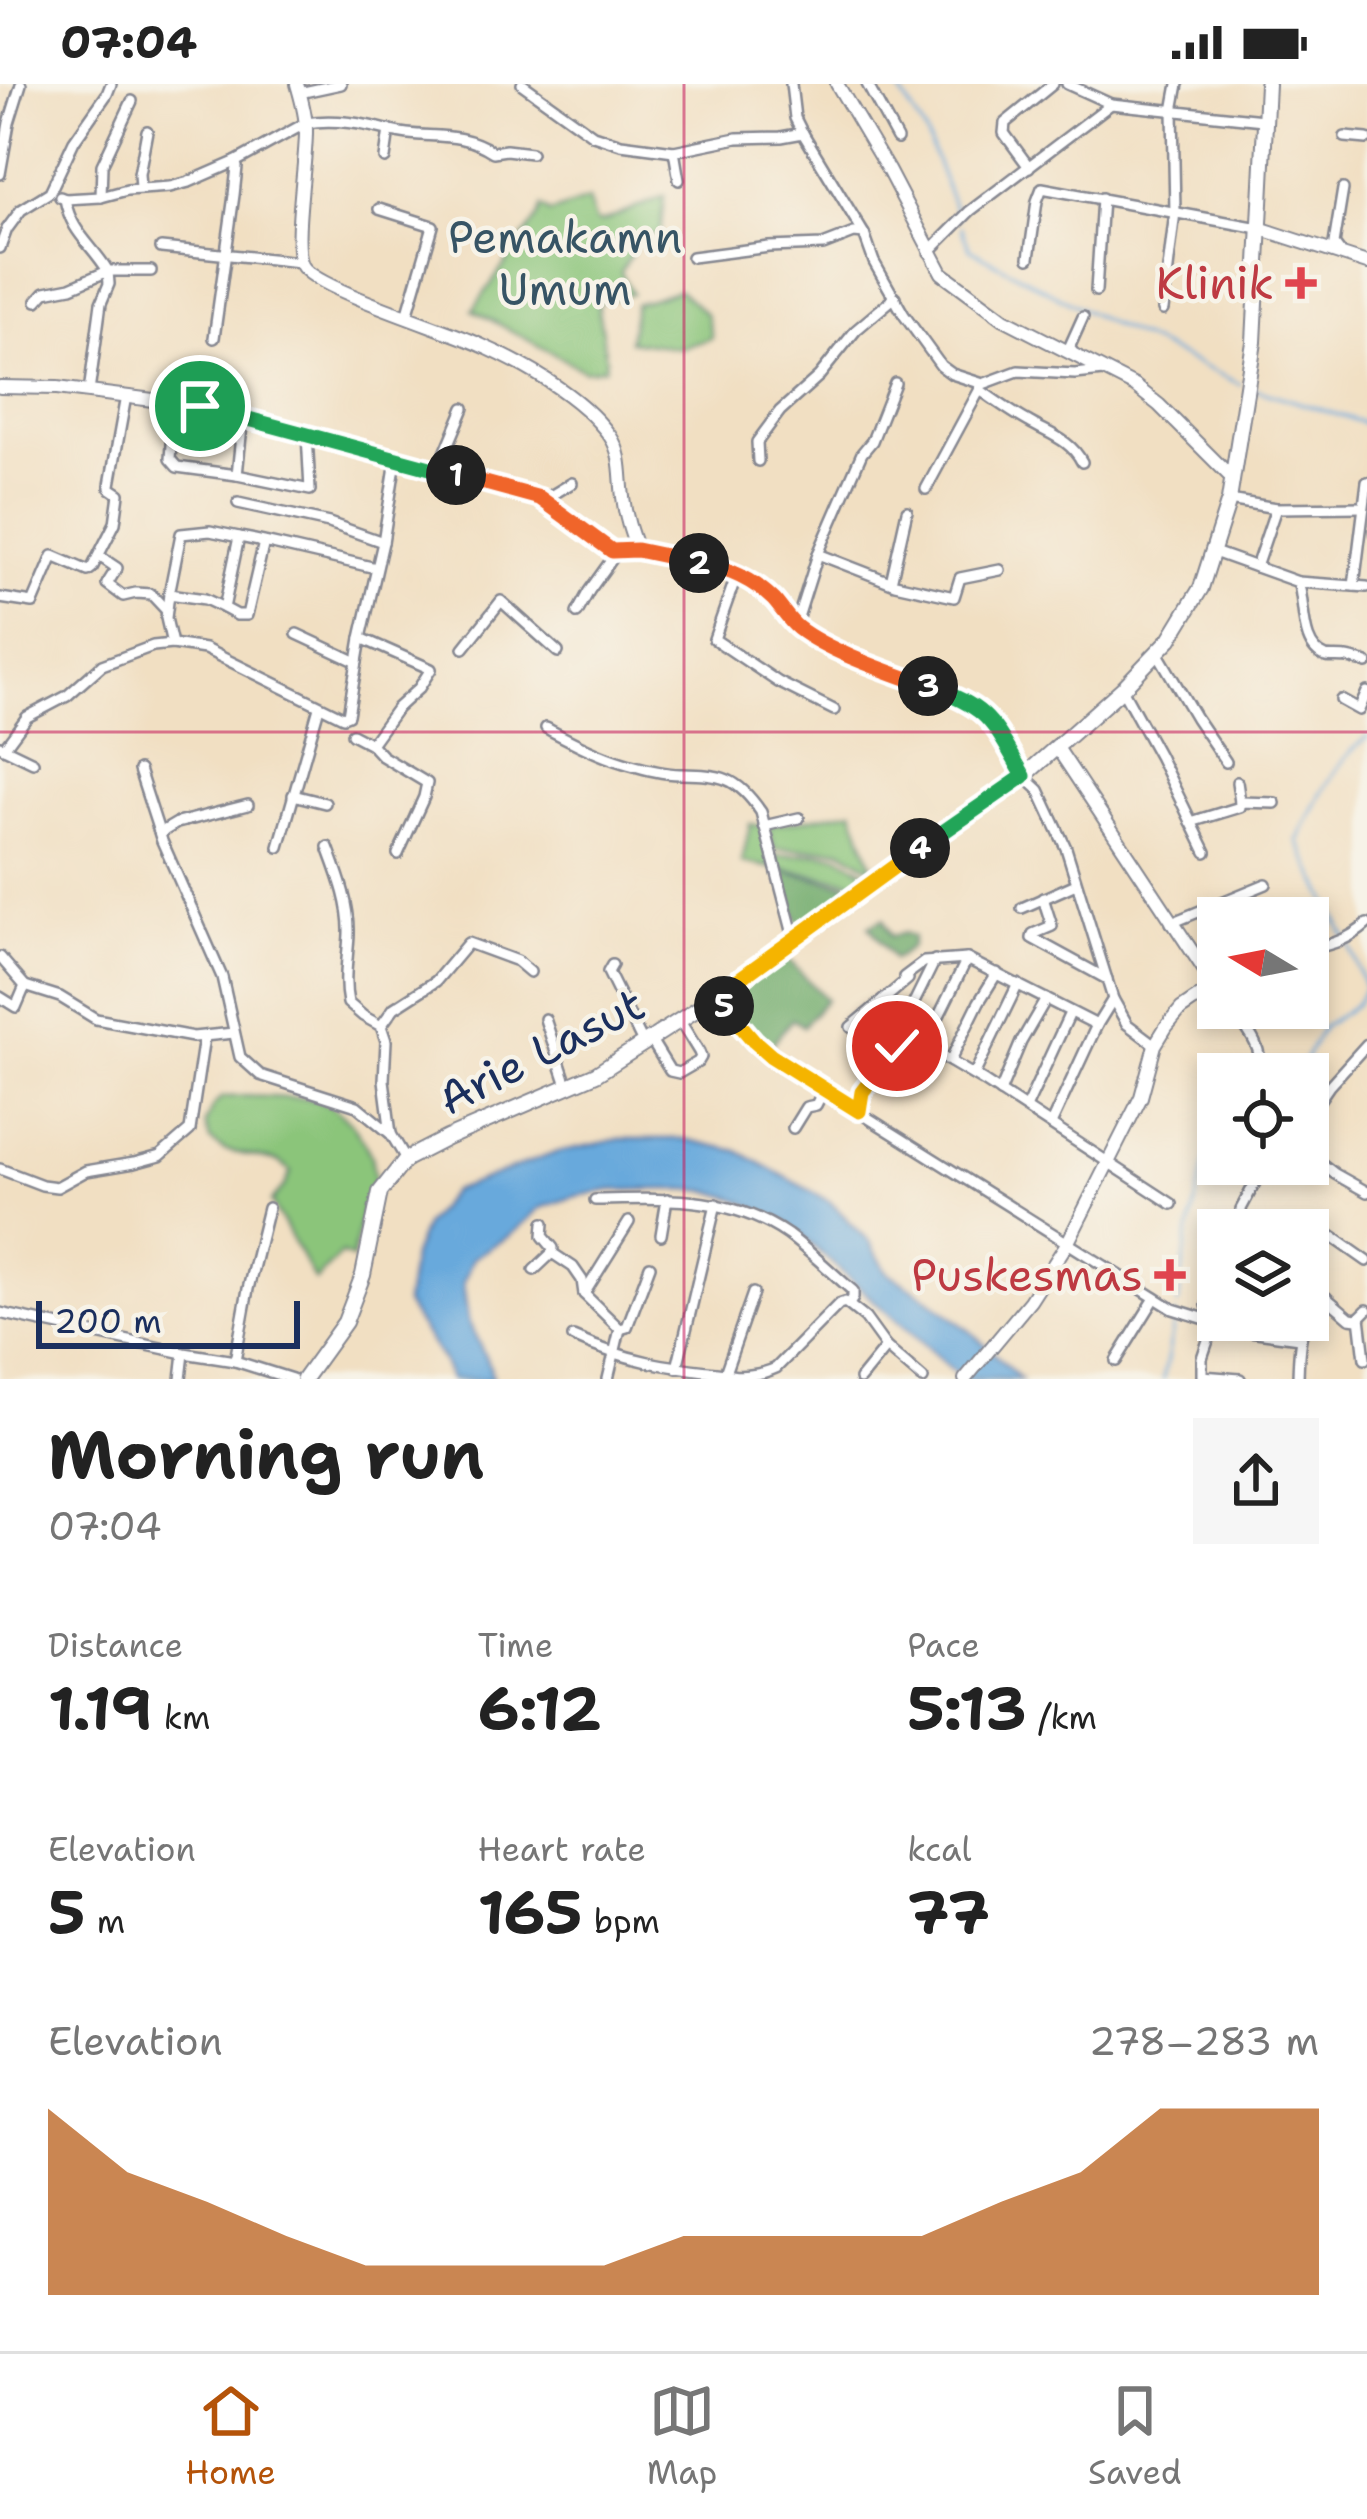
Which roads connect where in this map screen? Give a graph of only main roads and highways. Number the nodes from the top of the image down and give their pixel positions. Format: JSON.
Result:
{"nodes":[{"id":1,"x":1267,"y":84,"type":"edge"},
{"id":2,"x":304,"y":1379,"type":"edge"}],
"edges":[{"from":1,"to":2,"type":"main road","name":"Arie Lasut"}]}
